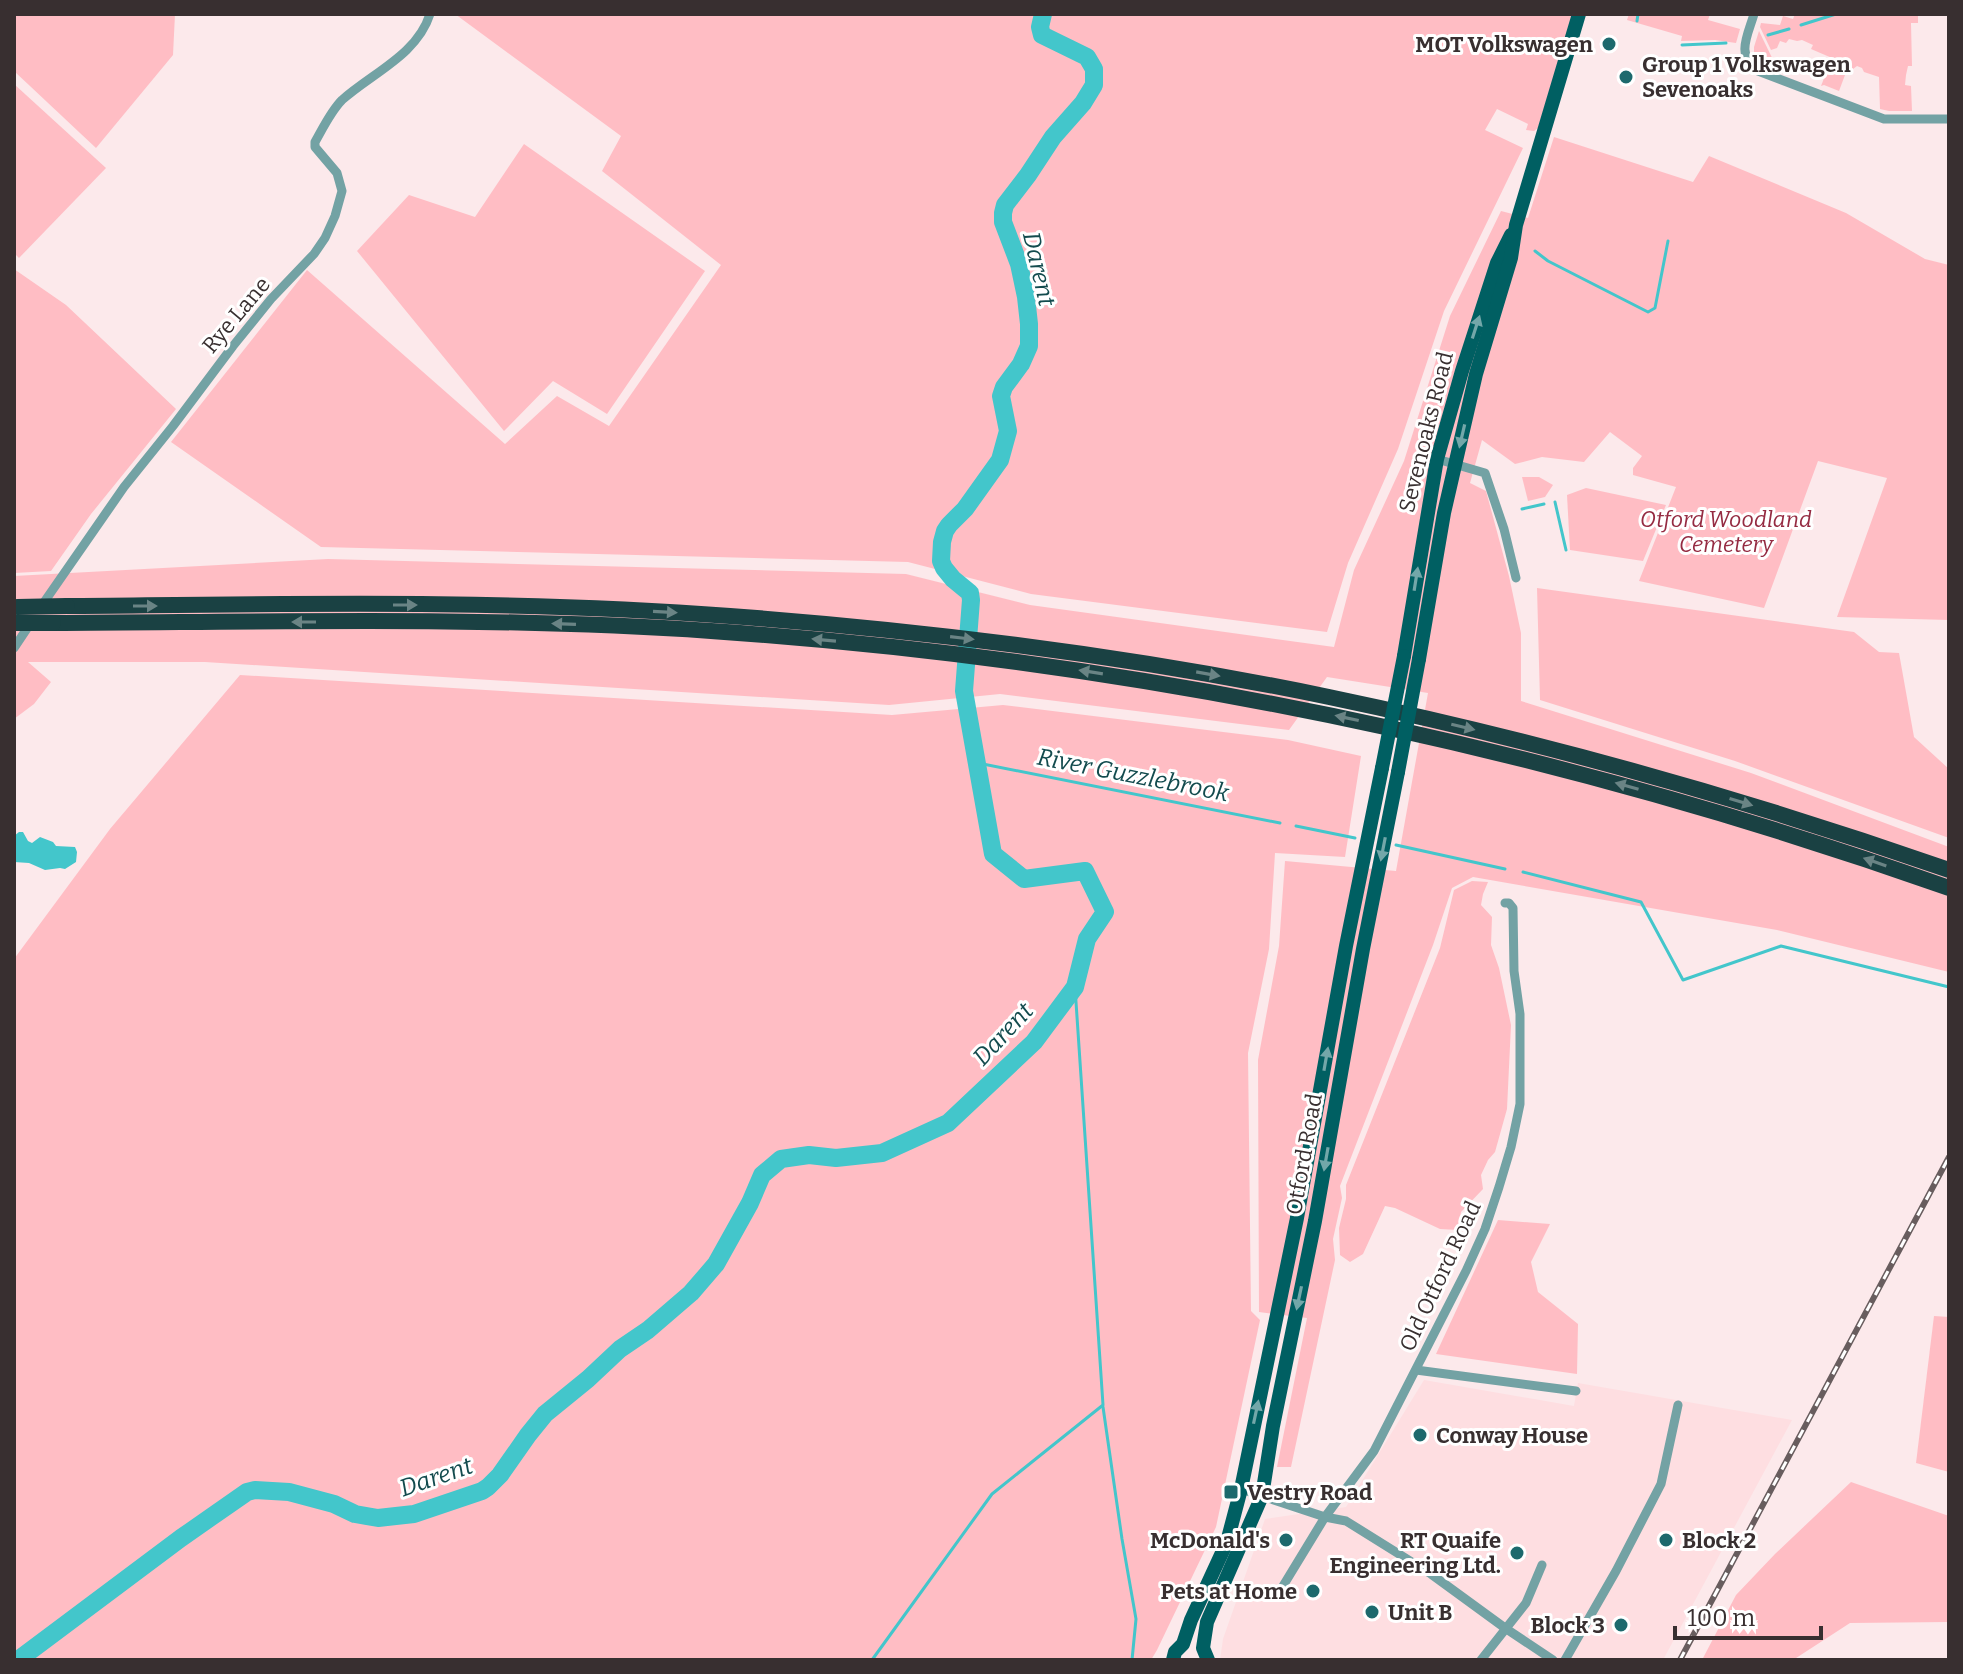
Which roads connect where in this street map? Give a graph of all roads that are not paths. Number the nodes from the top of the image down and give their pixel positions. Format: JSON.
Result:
{"nodes":[{"id":1,"x":430,"y":14,"type":"edge"},
{"id":2,"x":1579,"y":14,"type":"edge"},
{"id":3,"x":1754,"y":14,"type":"edge"},
{"id":4,"x":1949,"y":119,"type":"edge"},
{"id":5,"x":1516,"y":225,"type":"junction"},
{"id":6,"x":1437,"y":459,"type":"junction"},
{"id":7,"x":1455,"y":465,"type":"junction"},
{"id":8,"x":1516,"y":578,"type":"dead end"},
{"id":9,"x":15,"y":612,"type":"edge"},
{"id":10,"x":902,"y":639,"type":"junction"},
{"id":11,"x":14,"y":648,"type":"edge"},
{"id":12,"x":1019,"y":654,"type":"junction"},
{"id":13,"x":1404,"y":656,"type":"joint"},
{"id":14,"x":1419,"y":659,"type":"joint"},
{"id":15,"x":1949,"y":870,"type":"edge"},
{"id":16,"x":1949,"y":888,"type":"edge"},
{"id":17,"x":1505,"y":903,"type":"dead end"},
{"id":18,"x":1416,"y":1370,"type":"junction"},
{"id":19,"x":1576,"y":1391,"type":"dead end"},
{"id":20,"x":1678,"y":1405,"type":"dead end"},
{"id":21,"x":1241,"y":1489,"type":"junction"},
{"id":22,"x":1262,"y":1496,"type":"junction"},
{"id":23,"x":1325,"y":1517,"type":"junction"},
{"id":24,"x":1542,"y":1565,"type":"dead end"},
{"id":25,"x":1283,"y":1586,"type":"dead end"},
{"id":26,"x":1505,"y":1628,"type":"junction"},
{"id":27,"x":1183,"y":1644,"type":"junction"},
{"id":28,"x":1206,"y":1654,"type":"edge"},
{"id":29,"x":1173,"y":1660,"type":"edge"},
{"id":30,"x":1481,"y":1660,"type":"edge"},
{"id":31,"x":1553,"y":1660,"type":"edge"},
{"id":32,"x":1565,"y":1660,"type":"edge"}],
"edges":[{"from":1,"to":11,"type":"street","name":"Rye Lane"},
{"from":2,"to":5,"type":"main road","name":"Sevenoaks Road"},
{"from":3,"to":4,"type":"street"},
{"from":6,"to":5,"type":"main road","name":"Sevenoaks Road","one_way":true},
{"from":5,"to":7,"type":"main road","name":"Sevenoaks Road","one_way":true},
{"from":6,"to":7,"type":"street"},
{"from":13,"to":6,"type":"main road","name":"Sevenoaks Road","one_way":true},
{"from":7,"to":8,"type":"street"},
{"from":7,"to":14,"type":"main road","name":"Sevenoaks Road"},
{"from":10,"to":9,"type":"highway","one_way":true,"bridge":true},
{"from":9,"to":10,"type":"highway","one_way":true,"bridge":true},
{"from":10,"to":12,"type":"highway"},
{"from":12,"to":15,"type":"highway","one_way":true},
{"from":16,"to":12,"type":"highway","one_way":true},
{"from":21,"to":13,"type":"main road","name":"Otford Road","one_way":true,"bridge":true},
{"from":14,"to":22,"type":"main road","name":"Otford Road","one_way":true,"bridge":true},
{"from":17,"to":18,"type":"street","name":"Old Otford Road"},
{"from":18,"to":19,"type":"street"},
{"from":18,"to":23,"type":"street","name":"Old Otford Road"},
{"from":20,"to":32,"type":"street"},
{"from":21,"to":22,"type":"street"},
{"from":21,"to":27,"type":"main road","name":"Otford Road"},
{"from":22,"to":23,"type":"street"},
{"from":22,"to":28,"type":"main road","name":"Otford Road"},
{"from":23,"to":25,"type":"street","name":"Old Otford Road"},
{"from":23,"to":26,"type":"street"},
{"from":24,"to":26,"type":"street"},
{"from":26,"to":30,"type":"street"},
{"from":26,"to":31,"type":"street"},
{"from":27,"to":28,"type":"main road","name":"Otford Road"},
{"from":27,"to":29,"type":"main road","name":"Otford Road"}]}
